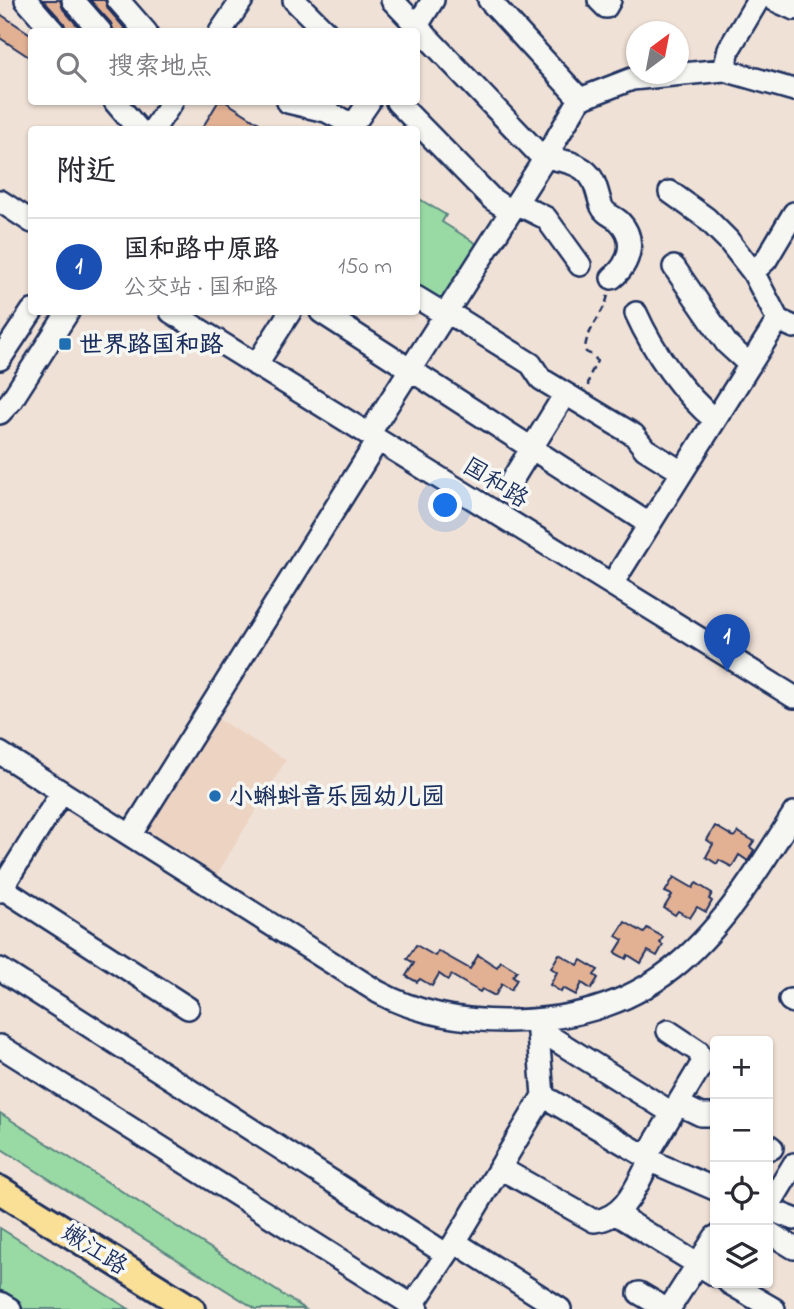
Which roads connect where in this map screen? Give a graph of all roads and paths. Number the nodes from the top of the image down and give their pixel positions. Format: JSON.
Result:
{"nodes":[{"id":1,"x":26,"y":0,"type":"edge"},
{"id":2,"x":73,"y":0,"type":"edge"},
{"id":3,"x":243,"y":0,"type":"edge"},
{"id":4,"x":294,"y":0,"type":"edge"},
{"id":5,"x":392,"y":0,"type":"edge"},
{"id":6,"x":433,"y":0,"type":"edge"},
{"id":7,"x":489,"y":0,"type":"edge"},
{"id":8,"x":599,"y":0,"type":"edge"},
{"id":9,"x":610,"y":0,"type":"edge"},
{"id":10,"x":761,"y":1,"type":"edge"},
{"id":11,"x":125,"y":8,"type":"edge"},
{"id":12,"x":794,"y":9,"type":"edge"},
{"id":13,"x":50,"y":28,"type":"edge"},
{"id":14,"x":98,"y":28,"type":"edge"},
{"id":15,"x":115,"y":28,"type":"edge"},
{"id":16,"x":142,"y":28,"type":"edge"},
{"id":17,"x":223,"y":28,"type":"edge"},
{"id":18,"x":322,"y":28,"type":"edge"},
{"id":19,"x":415,"y":28,"type":"edge"},
{"id":20,"x":420,"y":33,"type":"edge"},
{"id":21,"x":724,"y":70,"type":"junction"},
{"id":22,"x":794,"y":90,"type":"edge"},
{"id":23,"x":580,"y":99,"type":"junction"},
{"id":24,"x":118,"y":105,"type":"edge"},
{"id":25,"x":167,"y":105,"type":"edge"},
{"id":26,"x":301,"y":105,"type":"edge"},
{"id":27,"x":367,"y":105,"type":"edge"},
{"id":28,"x":400,"y":105,"type":"edge"},
{"id":29,"x":136,"y":126,"type":"edge"},
{"id":30,"x":155,"y":126,"type":"edge"},
{"id":31,"x":545,"y":158,"type":"junction"},
{"id":32,"x":670,"y":192,"type":"dead end"},
{"id":33,"x":0,"y":201,"type":"edge"},
{"id":34,"x":513,"y":207,"type":"junction"},
{"id":35,"x":794,"y":213,"type":"edge"},
{"id":36,"x":28,"y":219,"type":"edge"},
{"id":37,"x":788,"y":237,"type":"edge"},
{"id":38,"x":580,"y":265,"type":"dead end"},
{"id":39,"x":674,"y":268,"type":"dead end"},
{"id":40,"x":753,"y":271,"type":"junction"},
{"id":41,"x":612,"y":278,"type":"joint"},
{"id":42,"x":420,"y":299,"type":"edge"},
{"id":43,"x":445,"y":312,"type":"junction"},
{"id":44,"x":636,"y":313,"type":"dead end"},
{"id":45,"x":29,"y":315,"type":"edge"},
{"id":46,"x":66,"y":315,"type":"edge"},
{"id":47,"x":176,"y":315,"type":"edge"},
{"id":48,"x":287,"y":315,"type":"edge"},
{"id":49,"x":326,"y":315,"type":"edge"},
{"id":50,"x":786,"y":324,"type":"edge"},
{"id":51,"x":0,"y":359,"type":"edge"},
{"id":52,"x":256,"y":365,"type":"junction"},
{"id":53,"x":750,"y":365,"type":"junction"},
{"id":54,"x":411,"y":368,"type":"junction"},
{"id":55,"x":565,"y":394,"type":"junction"},
{"id":56,"x":587,"y":407,"type":"junction"},
{"id":57,"x":0,"y":413,"type":"edge"},
{"id":58,"x":715,"y":421,"type":"junction"},
{"id":59,"x":373,"y":437,"type":"junction"},
{"id":60,"x":532,"y":447,"type":"junction"},
{"id":61,"x":682,"y":472,"type":"junction"},
{"id":62,"x":512,"y":480,"type":"dead end"},
{"id":63,"x":649,"y":524,"type":"junction"},
{"id":64,"x":612,"y":584,"type":"junction"},
{"id":65,"x":794,"y":697,"type":"edge"},
{"id":66,"x":0,"y":753,"type":"edge"},
{"id":67,"x":62,"y":792,"type":"junction"},
{"id":68,"x":794,"y":813,"type":"edge"},
{"id":69,"x":131,"y":834,"type":"junction"},
{"id":70,"x":787,"y":840,"type":"edge"},
{"id":71,"x":1,"y":889,"type":"edge"},
{"id":72,"x":0,"y":968,"type":"edge"},
{"id":73,"x":188,"y":1009,"type":"dead end"},
{"id":74,"x":538,"y":1027,"type":"junction"},
{"id":75,"x":668,"y":1031,"type":"dead end"},
{"id":76,"x":0,"y":1046,"type":"edge"},
{"id":77,"x":543,"y":1096,"type":"junction"},
{"id":78,"x":675,"y":1109,"type":"junction"},
{"id":79,"x":710,"y":1115,"type":"edge"},
{"id":80,"x":648,"y":1158,"type":"junction"},
{"id":81,"x":794,"y":1164,"type":"edge"},
{"id":82,"x":500,"y":1168,"type":"junction"},
{"id":83,"x":710,"y":1187,"type":"edge"},
{"id":84,"x":0,"y":1190,"type":"edge"},
{"id":85,"x":773,"y":1200,"type":"edge"},
{"id":86,"x":773,"y":1210,"type":"edge"},
{"id":87,"x":616,"y":1214,"type":"junction"},
{"id":88,"x":794,"y":1219,"type":"edge"},
{"id":89,"x":773,"y":1235,"type":"edge"},
{"id":90,"x":450,"y":1248,"type":"junction"},
{"id":91,"x":794,"y":1248,"type":"edge"},
{"id":92,"x":706,"y":1270,"type":"edge"},
{"id":93,"x":738,"y":1288,"type":"edge"},
{"id":94,"x":639,"y":1293,"type":"dead end"},
{"id":95,"x":0,"y":1303,"type":"edge"},
{"id":96,"x":413,"y":1308,"type":"edge"},
{"id":97,"x":10,"y":1309,"type":"edge"},
{"id":98,"x":189,"y":1309,"type":"edge"},
{"id":99,"x":560,"y":1309,"type":"edge"},
{"id":100,"x":668,"y":1309,"type":"edge"},
{"id":101,"x":774,"y":1309,"type":"edge"}],
"edges":[{"from":1,"to":13,"type":"street"},
{"from":2,"to":14,"type":"street"},
{"from":3,"to":17,"type":"street"},
{"from":4,"to":18,"type":"street"},
{"from":5,"to":19,"type":"street"},
{"from":6,"to":19,"type":"street"},
{"from":7,"to":23,"type":"street"},
{"from":8,"to":9,"type":"street"},
{"from":10,"to":12,"type":"street"},
{"from":10,"to":21,"type":"street"},
{"from":11,"to":15,"type":"street"},
{"from":11,"to":16,"type":"street"},
{"from":20,"to":31,"type":"street"},
{"from":21,"to":22,"type":"street"},
{"from":21,"to":23,"type":"street"},
{"from":23,"to":31,"type":"street"},
{"from":24,"to":29,"type":"street"},
{"from":25,"to":30,"type":"street"},
{"from":26,"to":27,"type":"street"},
{"from":28,"to":34,"type":"street"},
{"from":31,"to":34,"type":"street"},
{"from":31,"to":41,"type":"street"},
{"from":32,"to":40,"type":"street"},
{"from":33,"to":36,"type":"street"},
{"from":34,"to":38,"type":"street"},
{"from":34,"to":43,"type":"street"},
{"from":35,"to":37,"type":"street"},
{"from":37,"to":40,"type":"street"},
{"from":39,"to":53,"type":"street"},
{"from":40,"to":50,"type":"street"},
{"from":41,"to":56,"type":"path"},
{"from":42,"to":43,"type":"street"},
{"from":43,"to":54,"type":"street"},
{"from":43,"to":55,"type":"street"},
{"from":44,"to":58,"type":"street"},
{"from":45,"to":51,"type":"street"},
{"from":46,"to":57,"type":"street"},
{"from":47,"to":52,"type":"street","name":"国和路"},
{"from":48,"to":52,"type":"street"},
{"from":49,"to":54,"type":"street"},
{"from":50,"to":53,"type":"street"},
{"from":52,"to":59,"type":"street","name":"国和路"},
{"from":53,"to":58,"type":"street"},
{"from":54,"to":59,"type":"street"},
{"from":54,"to":60,"type":"street"},
{"from":55,"to":56,"type":"street"},
{"from":55,"to":60,"type":"street"},
{"from":56,"to":61,"type":"street"},
{"from":58,"to":61,"type":"street"},
{"from":59,"to":64,"type":"street","name":"国和路"},
{"from":59,"to":69,"type":"street"},
{"from":60,"to":62,"type":"street"},
{"from":60,"to":63,"type":"street"},
{"from":61,"to":63,"type":"street"},
{"from":63,"to":64,"type":"street"},
{"from":64,"to":65,"type":"street","name":"国和路"},
{"from":66,"to":67,"type":"street"},
{"from":67,"to":69,"type":"street"},
{"from":67,"to":71,"type":"street"},
{"from":68,"to":70,"type":"street"},
{"from":69,"to":74,"type":"street"},
{"from":70,"to":74,"type":"street"},
{"from":71,"to":73,"type":"street"},
{"from":72,"to":90,"type":"street"},
{"from":74,"to":77,"type":"street"},
{"from":74,"to":78,"type":"street"},
{"from":75,"to":78,"type":"street"},
{"from":76,"to":96,"type":"street"},
{"from":77,"to":80,"type":"street"},
{"from":77,"to":82,"type":"street"},
{"from":78,"to":79,"type":"street"},
{"from":78,"to":80,"type":"street"},
{"from":80,"to":83,"type":"street"},
{"from":80,"to":87,"type":"street"},
{"from":81,"to":85,"type":"street"},
{"from":82,"to":87,"type":"street"},
{"from":82,"to":90,"type":"street"},
{"from":84,"to":98,"type":"main road","name":"嫩江路"},
{"from":86,"to":88,"type":"street"},
{"from":87,"to":92,"type":"street"},
{"from":89,"to":91,"type":"street"},
{"from":90,"to":96,"type":"street"},
{"from":90,"to":99,"type":"street"},
{"from":92,"to":100,"type":"street"},
{"from":93,"to":101,"type":"street"},
{"from":94,"to":100,"type":"street"},
{"from":95,"to":97,"type":"street"}]}
